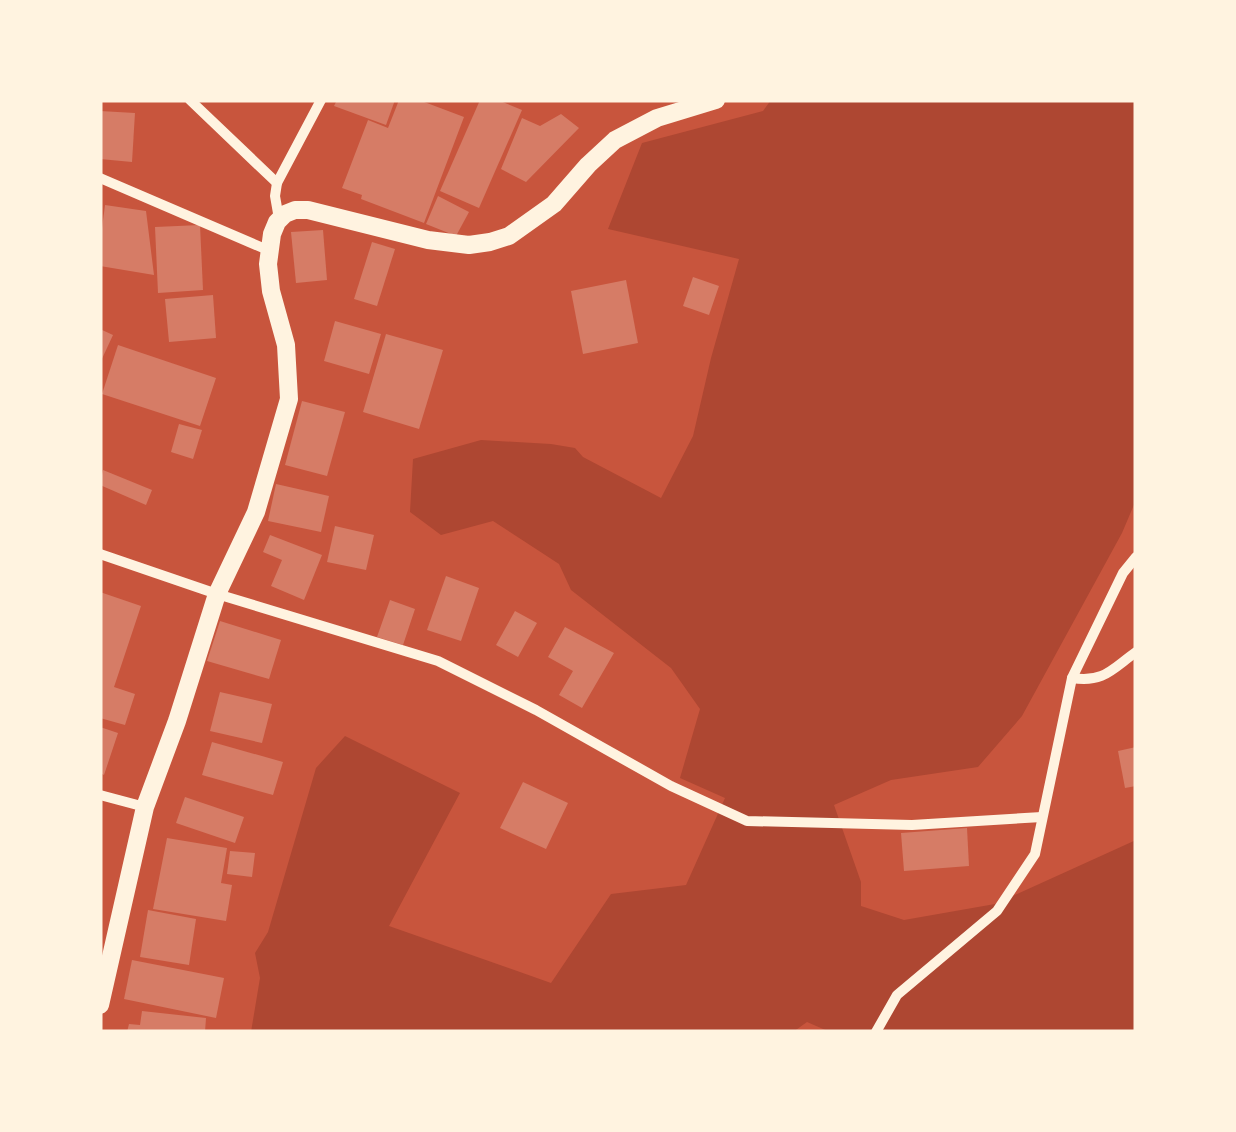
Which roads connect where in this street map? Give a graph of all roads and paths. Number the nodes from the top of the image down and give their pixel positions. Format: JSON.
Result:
{"nodes":[{"id":1,"x":190,"y":100,"type":"edge"},
{"id":2,"x":321,"y":100,"type":"edge"},
{"id":3,"x":716,"y":100,"type":"edge"},
{"id":4,"x":100,"y":178,"type":"edge"},
{"id":5,"x":276,"y":183,"type":"junction"},
{"id":6,"x":279,"y":220,"type":"junction"},
{"id":7,"x":270,"y":250,"type":"junction"},
{"id":8,"x":100,"y":554,"type":"edge"},
{"id":9,"x":1136,"y":556,"type":"edge"},
{"id":10,"x":217,"y":594,"type":"junction"},
{"id":11,"x":1136,"y":652,"type":"edge"},
{"id":12,"x":1072,"y":678,"type":"junction"},
{"id":13,"x":100,"y":794,"type":"edge"},
{"id":14,"x":146,"y":807,"type":"junction"},
{"id":15,"x":1042,"y":817,"type":"junction"},
{"id":16,"x":100,"y":1006,"type":"edge"},
{"id":17,"x":876,"y":1032,"type":"edge"}],
"edges":[{"from":1,"to":5,"type":"street"},
{"from":2,"to":5,"type":"street"},
{"from":3,"to":6,"type":"street"},
{"from":4,"to":7,"type":"street"},
{"from":5,"to":6,"type":"street"},
{"from":6,"to":7,"type":"street"},
{"from":7,"to":10,"type":"street"},
{"from":8,"to":10,"type":"street"},
{"from":9,"to":12,"type":"street"},
{"from":10,"to":14,"type":"street"},
{"from":10,"to":15,"type":"street"},
{"from":11,"to":12,"type":"street"},
{"from":12,"to":15,"type":"street"},
{"from":13,"to":14,"type":"street"},
{"from":14,"to":16,"type":"street"},
{"from":15,"to":17,"type":"street"}]}
